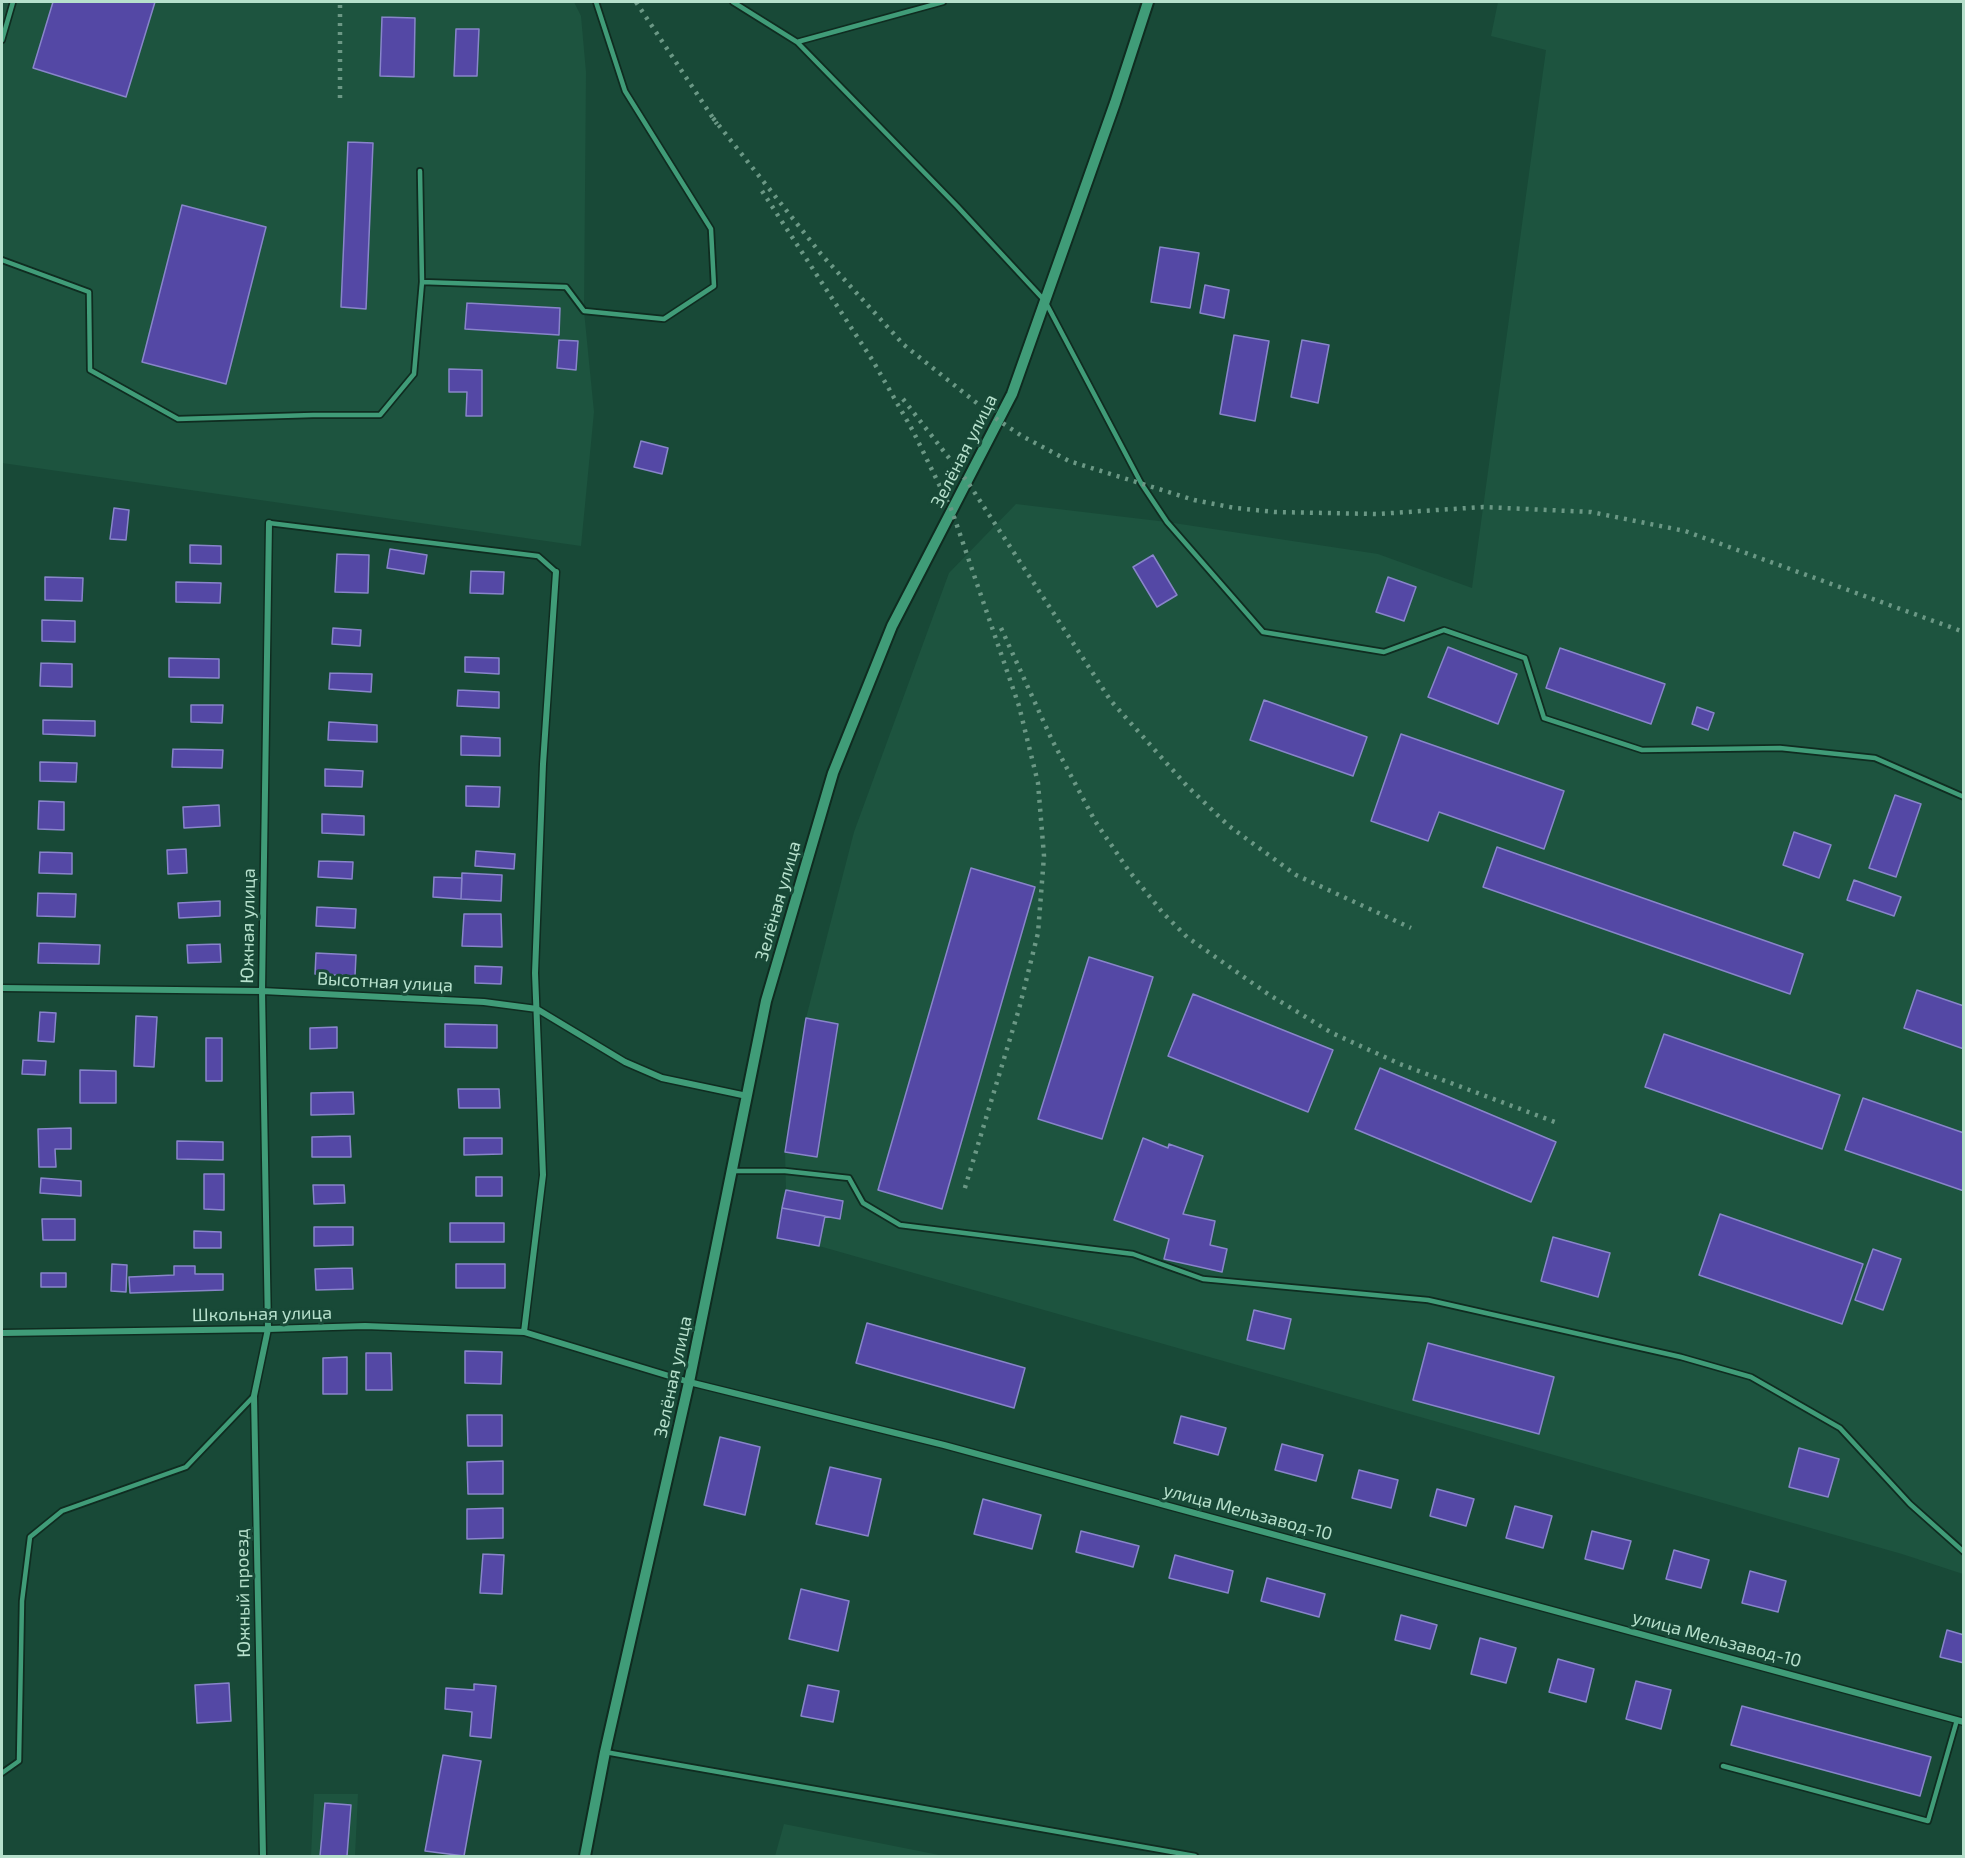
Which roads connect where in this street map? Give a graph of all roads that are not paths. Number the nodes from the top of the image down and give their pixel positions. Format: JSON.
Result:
{"nodes":[{"id":1,"x":13,"y":2,"type":"edge"},
{"id":2,"x":596,"y":2,"type":"edge"},
{"id":3,"x":733,"y":2,"type":"edge"},
{"id":4,"x":943,"y":2,"type":"edge"},
{"id":5,"x":1148,"y":2,"type":"edge"},
{"id":6,"x":2,"y":40,"type":"edge"},
{"id":7,"x":797,"y":42,"type":"junction"},
{"id":8,"x":420,"y":171,"type":"dead end"},
{"id":9,"x":2,"y":260,"type":"edge"},
{"id":10,"x":422,"y":282,"type":"junction"},
{"id":11,"x":1045,"y":301,"type":"junction"},
{"id":12,"x":269,"y":523,"type":"joint"},
{"id":13,"x":556,"y":572,"type":"joint"},
{"id":14,"x":1964,"y":796,"type":"edge"},
{"id":15,"x":2,"y":988,"type":"edge"},
{"id":16,"x":262,"y":991,"type":"junction"},
{"id":17,"x":537,"y":1009,"type":"junction"},
{"id":18,"x":747,"y":1096,"type":"junction"},
{"id":19,"x":732,"y":1171,"type":"junction"},
{"id":20,"x":268,"y":1329,"type":"junction"},
{"id":21,"x":524,"y":1332,"type":"junction"},
{"id":22,"x":2,"y":1333,"type":"edge"},
{"id":23,"x":689,"y":1382,"type":"junction"},
{"id":24,"x":254,"y":1396,"type":"junction"},
{"id":25,"x":1964,"y":1552,"type":"edge"},
{"id":26,"x":1960,"y":1721,"type":"edge"},
{"id":27,"x":605,"y":1752,"type":"junction"},
{"id":28,"x":1723,"y":1766,"type":"dead end"},
{"id":29,"x":2,"y":1773,"type":"edge"},
{"id":30,"x":263,"y":1857,"type":"edge"},
{"id":31,"x":585,"y":1857,"type":"edge"},
{"id":32,"x":1195,"y":1857,"type":"edge"}],
"edges":[{"from":1,"to":6,"type":"lane"},
{"from":2,"to":10,"type":"lane"},
{"from":3,"to":7,"type":"lane"},
{"from":4,"to":7,"type":"lane"},
{"from":5,"to":11,"type":"street","name":"Зелёная улица"},
{"from":7,"to":11,"type":"lane"},
{"from":8,"to":10,"type":"lane"},
{"from":9,"to":10,"type":"lane"},
{"from":11,"to":14,"type":"lane"},
{"from":11,"to":18,"type":"street","name":"Зелёная улица"},
{"from":12,"to":13,"type":"lane"},
{"from":12,"to":16,"type":"street","name":"Южная улица"},
{"from":13,"to":17,"type":"street"},
{"from":15,"to":16,"type":"street","name":"Высотная улица"},
{"from":16,"to":17,"type":"street","name":"Высотная улица"},
{"from":16,"to":20,"type":"street","name":"Южная улица"},
{"from":17,"to":18,"type":"street","name":"Высотная улица"},
{"from":17,"to":21,"type":"street"},
{"from":18,"to":19,"type":"street","name":"Зелёная улица"},
{"from":19,"to":23,"type":"street","name":"Зелёная улица"},
{"from":19,"to":25,"type":"lane"},
{"from":20,"to":21,"type":"street","name":"Школьная улица"},
{"from":20,"to":22,"type":"street","name":"Школьная улица"},
{"from":20,"to":24,"type":"street","name":"Южный проезд"},
{"from":21,"to":23,"type":"street","name":"улица Мельзавод-10"},
{"from":23,"to":26,"type":"street","name":"улица Мельзавод-10"},
{"from":23,"to":27,"type":"street","name":"Зелёная улица"},
{"from":24,"to":29,"type":"lane"},
{"from":24,"to":30,"type":"street","name":"Южный проезд"},
{"from":26,"to":28,"type":"lane"},
{"from":27,"to":31,"type":"street","name":"Зелёная улица"},
{"from":27,"to":32,"type":"lane"}]}
